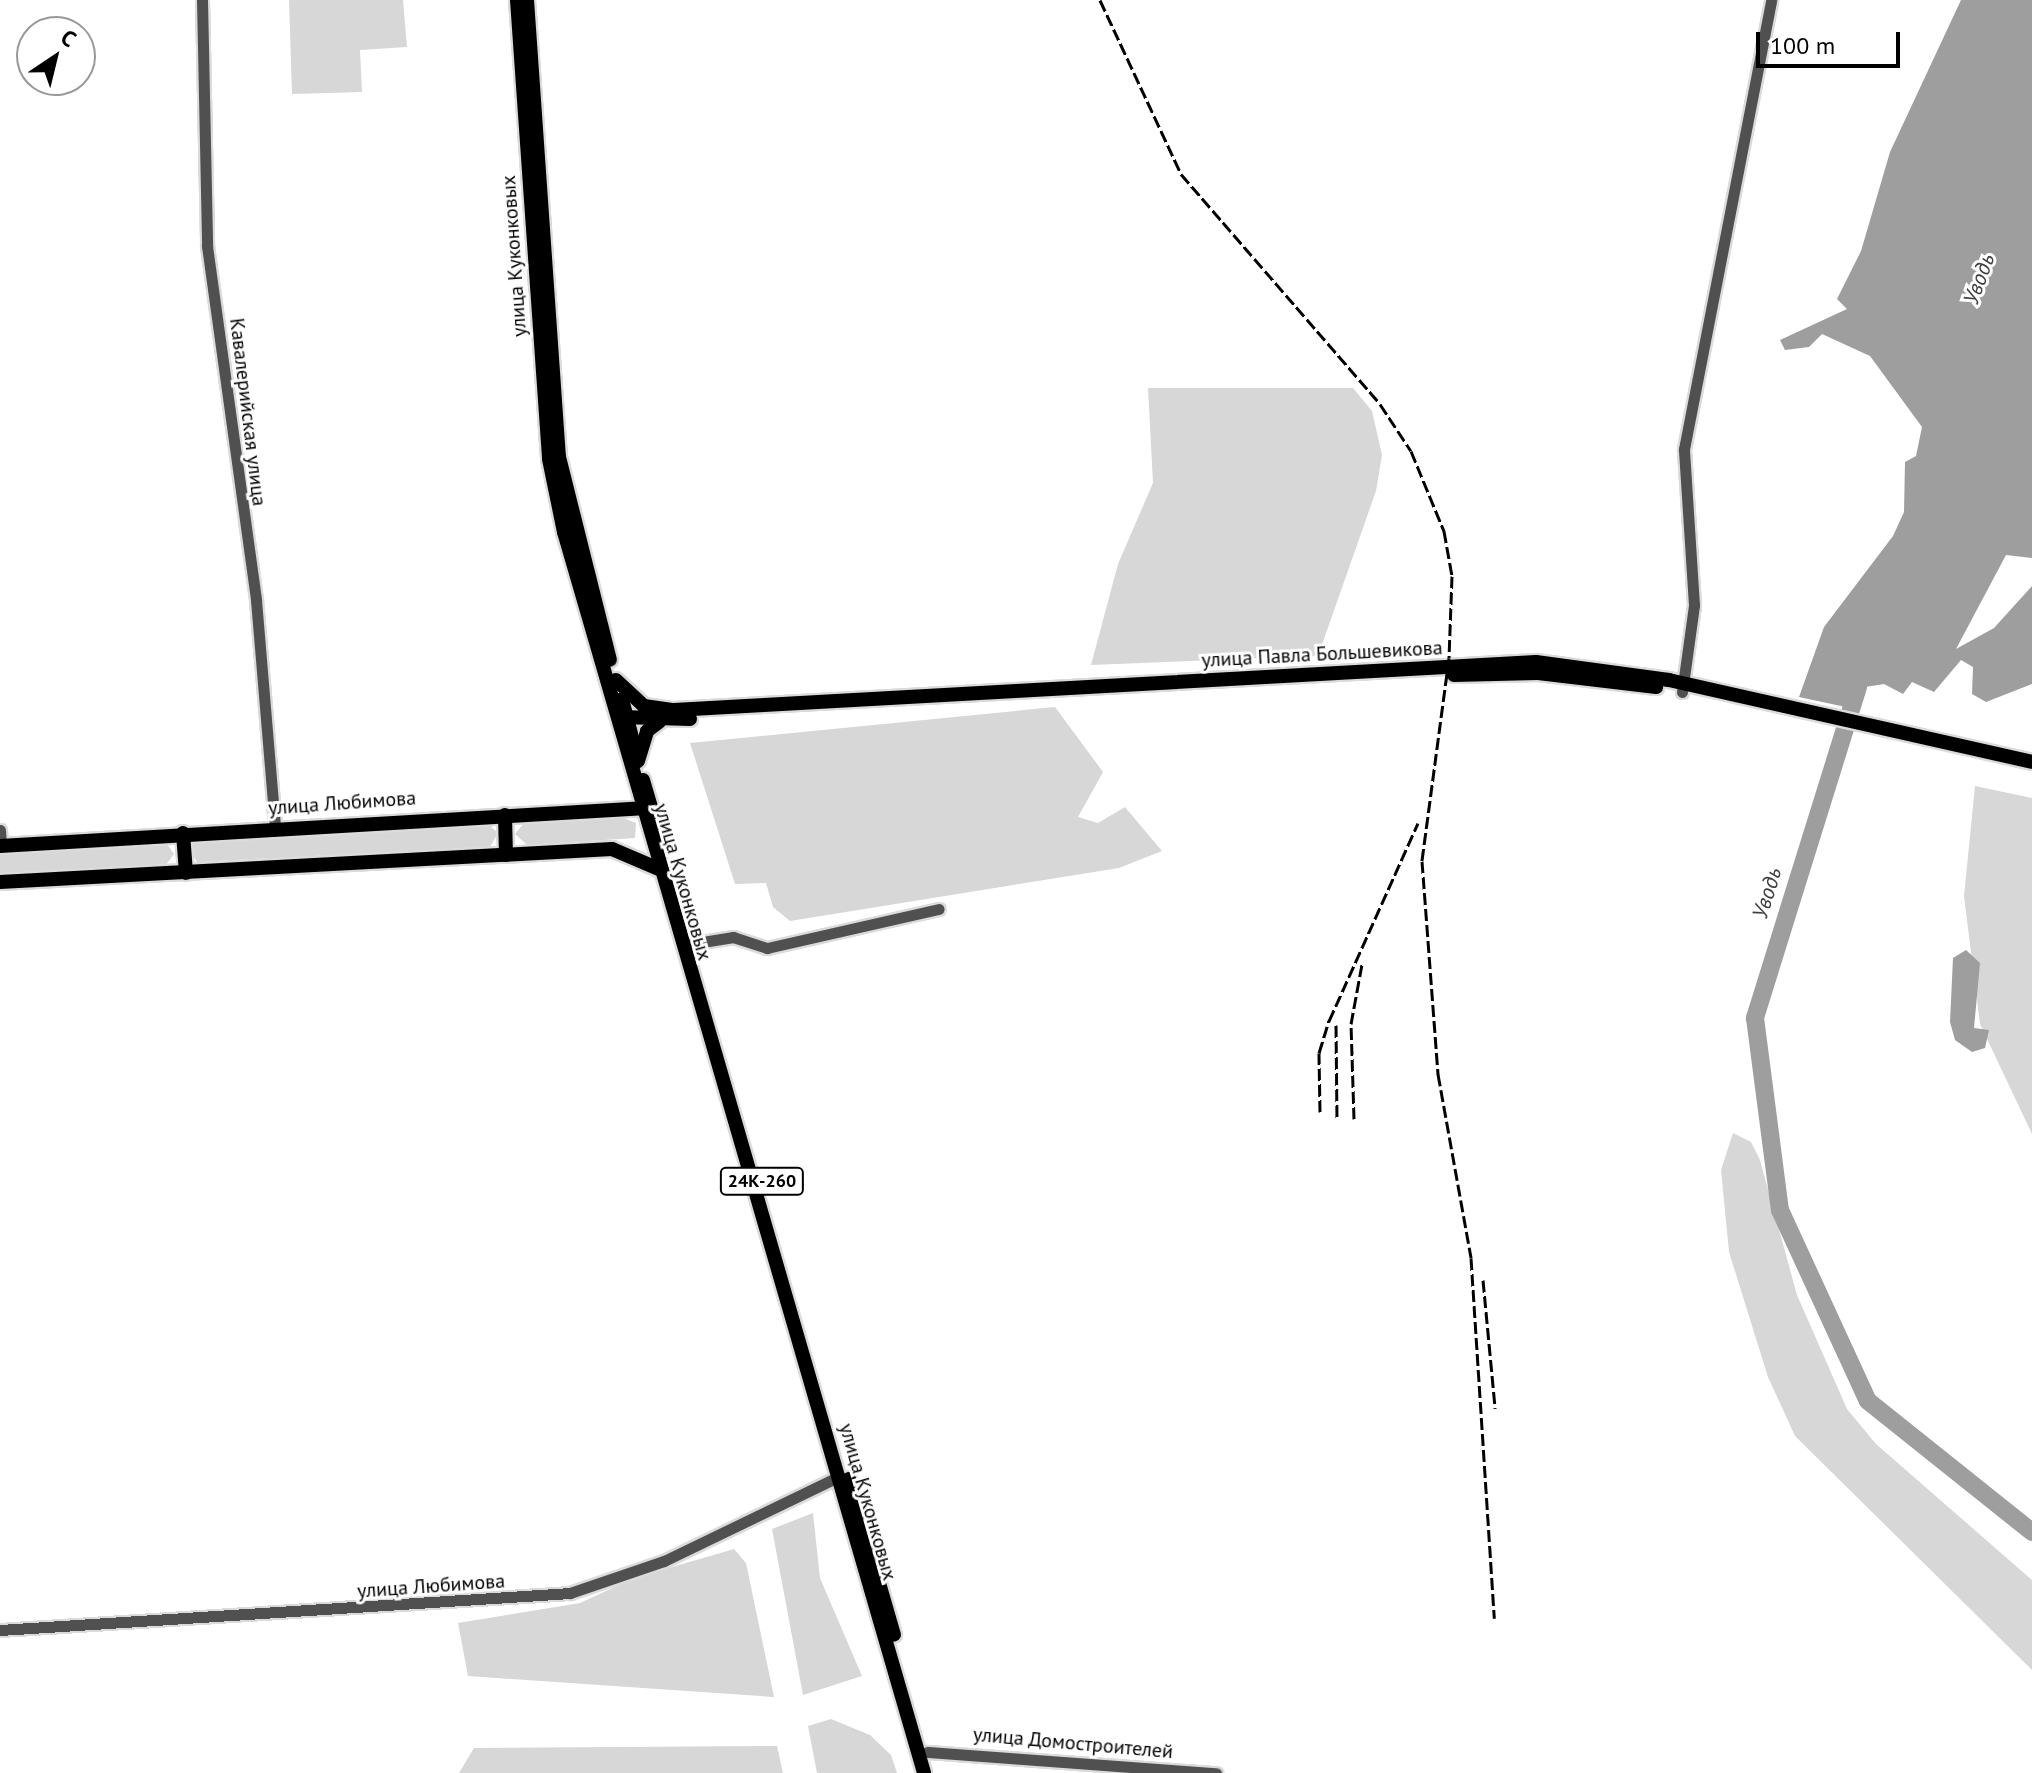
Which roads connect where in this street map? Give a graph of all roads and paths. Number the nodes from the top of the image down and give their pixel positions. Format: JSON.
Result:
{"nodes":[{"id":1,"x":202,"y":0,"type":"edge"},
{"id":2,"x":517,"y":0,"type":"edge"},
{"id":3,"x":527,"y":0,"type":"edge"},
{"id":4,"x":1771,"y":0,"type":"edge"},
{"id":5,"x":616,"y":680,"type":"junction"},
{"id":6,"x":1682,"y":688,"type":"junction"},
{"id":7,"x":615,"y":710,"type":"junction"},
{"id":8,"x":673,"y":715,"type":"junction"},
{"id":9,"x":628,"y":720,"type":"junction"},
{"id":10,"x":1880,"y":731,"type":"junction"},
{"id":11,"x":626,"y":750,"type":"junction"},
{"id":12,"x":2032,"y":762,"type":"edge"},
{"id":13,"x":635,"y":768,"type":"junction"},
{"id":14,"x":2032,"y":772,"type":"edge"},
{"id":15,"x":646,"y":808,"type":"junction"},
{"id":16,"x":613,"y":811,"type":"junction"},
{"id":17,"x":505,"y":815,"type":"junction"},
{"id":18,"x":275,"y":828,"type":"junction"},
{"id":19,"x":0,"y":830,"type":"edge"},
{"id":20,"x":183,"y":833,"type":"junction"},
{"id":21,"x":0,"y":846,"type":"edge"},
{"id":22,"x":506,"y":855,"type":"junction"},
{"id":23,"x":659,"y":869,"type":"junction"},
{"id":24,"x":186,"y":873,"type":"junction"},
{"id":25,"x":0,"y":882,"type":"edge"},
{"id":26,"x":939,"y":909,"type":"dead end"},
{"id":27,"x":690,"y":944,"type":"junction"},
{"id":28,"x":843,"y":1474,"type":"junction"},
{"id":29,"x":0,"y":1630,"type":"edge"},
{"id":30,"x":923,"y":1752,"type":"junction"},
{"id":31,"x":924,"y":1773,"type":"edge"},
{"id":32,"x":931,"y":1773,"type":"edge"},
{"id":33,"x":1216,"y":1773,"type":"edge"}],
"edges":[{"from":1,"to":18,"type":"street","name":"Кавалерийская улица"},
{"from":2,"to":7,"type":"main road","name":"улица Куконковых"},
{"from":3,"to":5,"type":"main road","name":"улица Куконковых"},
{"from":4,"to":6,"type":"street"},
{"from":5,"to":8,"type":"main road","name":"улица Павла Большевикова"},
{"from":5,"to":9,"type":"main road","name":"улица Куконковых"},
{"from":6,"to":8,"type":"main road","name":"улица Павла Большевикова"},
{"from":6,"to":10,"type":"main road","name":"улица Павла Большевикова"},
{"from":7,"to":9,"type":"main road"},
{"from":7,"to":11,"type":"main road","name":"улица Куконковых"},
{"from":8,"to":9,"type":"main road"},
{"from":8,"to":13,"type":"main road"},
{"from":9,"to":11,"type":"main road"},
{"from":9,"to":13,"type":"main road","name":"улица Куконковых","number":"24К-260"},
{"from":10,"to":12,"type":"main road"},
{"from":10,"to":14,"type":"main road"},
{"from":11,"to":13,"type":"main road","name":"улица Куконковых"},
{"from":13,"to":15,"type":"main road","name":"улица Куконковых","number":"24К-260"},
{"from":13,"to":16,"type":"main road"},
{"from":15,"to":16,"type":"main road","name":"улица Любимова"},
{"from":15,"to":23,"type":"main road","name":"улица Куконковых"},
{"from":15,"to":27,"type":"main road","name":"улица Куконковых","number":"24К-260"},
{"from":16,"to":17,"type":"main road","name":"улица Любимова"},
{"from":17,"to":18,"type":"main road","name":"улица Любимова"},
{"from":17,"to":22,"type":"main road"},
{"from":18,"to":20,"type":"main road","name":"улица Любимова"},
{"from":19,"to":21,"type":"street"},
{"from":20,"to":21,"type":"main road","name":"улица Любимова"},
{"from":20,"to":24,"type":"main road"},
{"from":22,"to":23,"type":"main road"},
{"from":22,"to":24,"type":"main road"},
{"from":23,"to":28,"type":"main road","name":"улица Куконковых"},
{"from":24,"to":25,"type":"main road"},
{"from":26,"to":27,"type":"street"},
{"from":27,"to":28,"type":"main road","name":"улица Куконковых","number":"24К-260"},
{"from":28,"to":29,"type":"street","name":"улица Любимова"},
{"from":28,"to":30,"type":"main road","name":"улица Куконковых","number":"24К-260"},
{"from":30,"to":31,"type":"main road","number":"24К-260"},
{"from":30,"to":32,"type":"main road","number":"24К-260"},
{"from":30,"to":33,"type":"street","name":"улица Домостроителей"}]}
